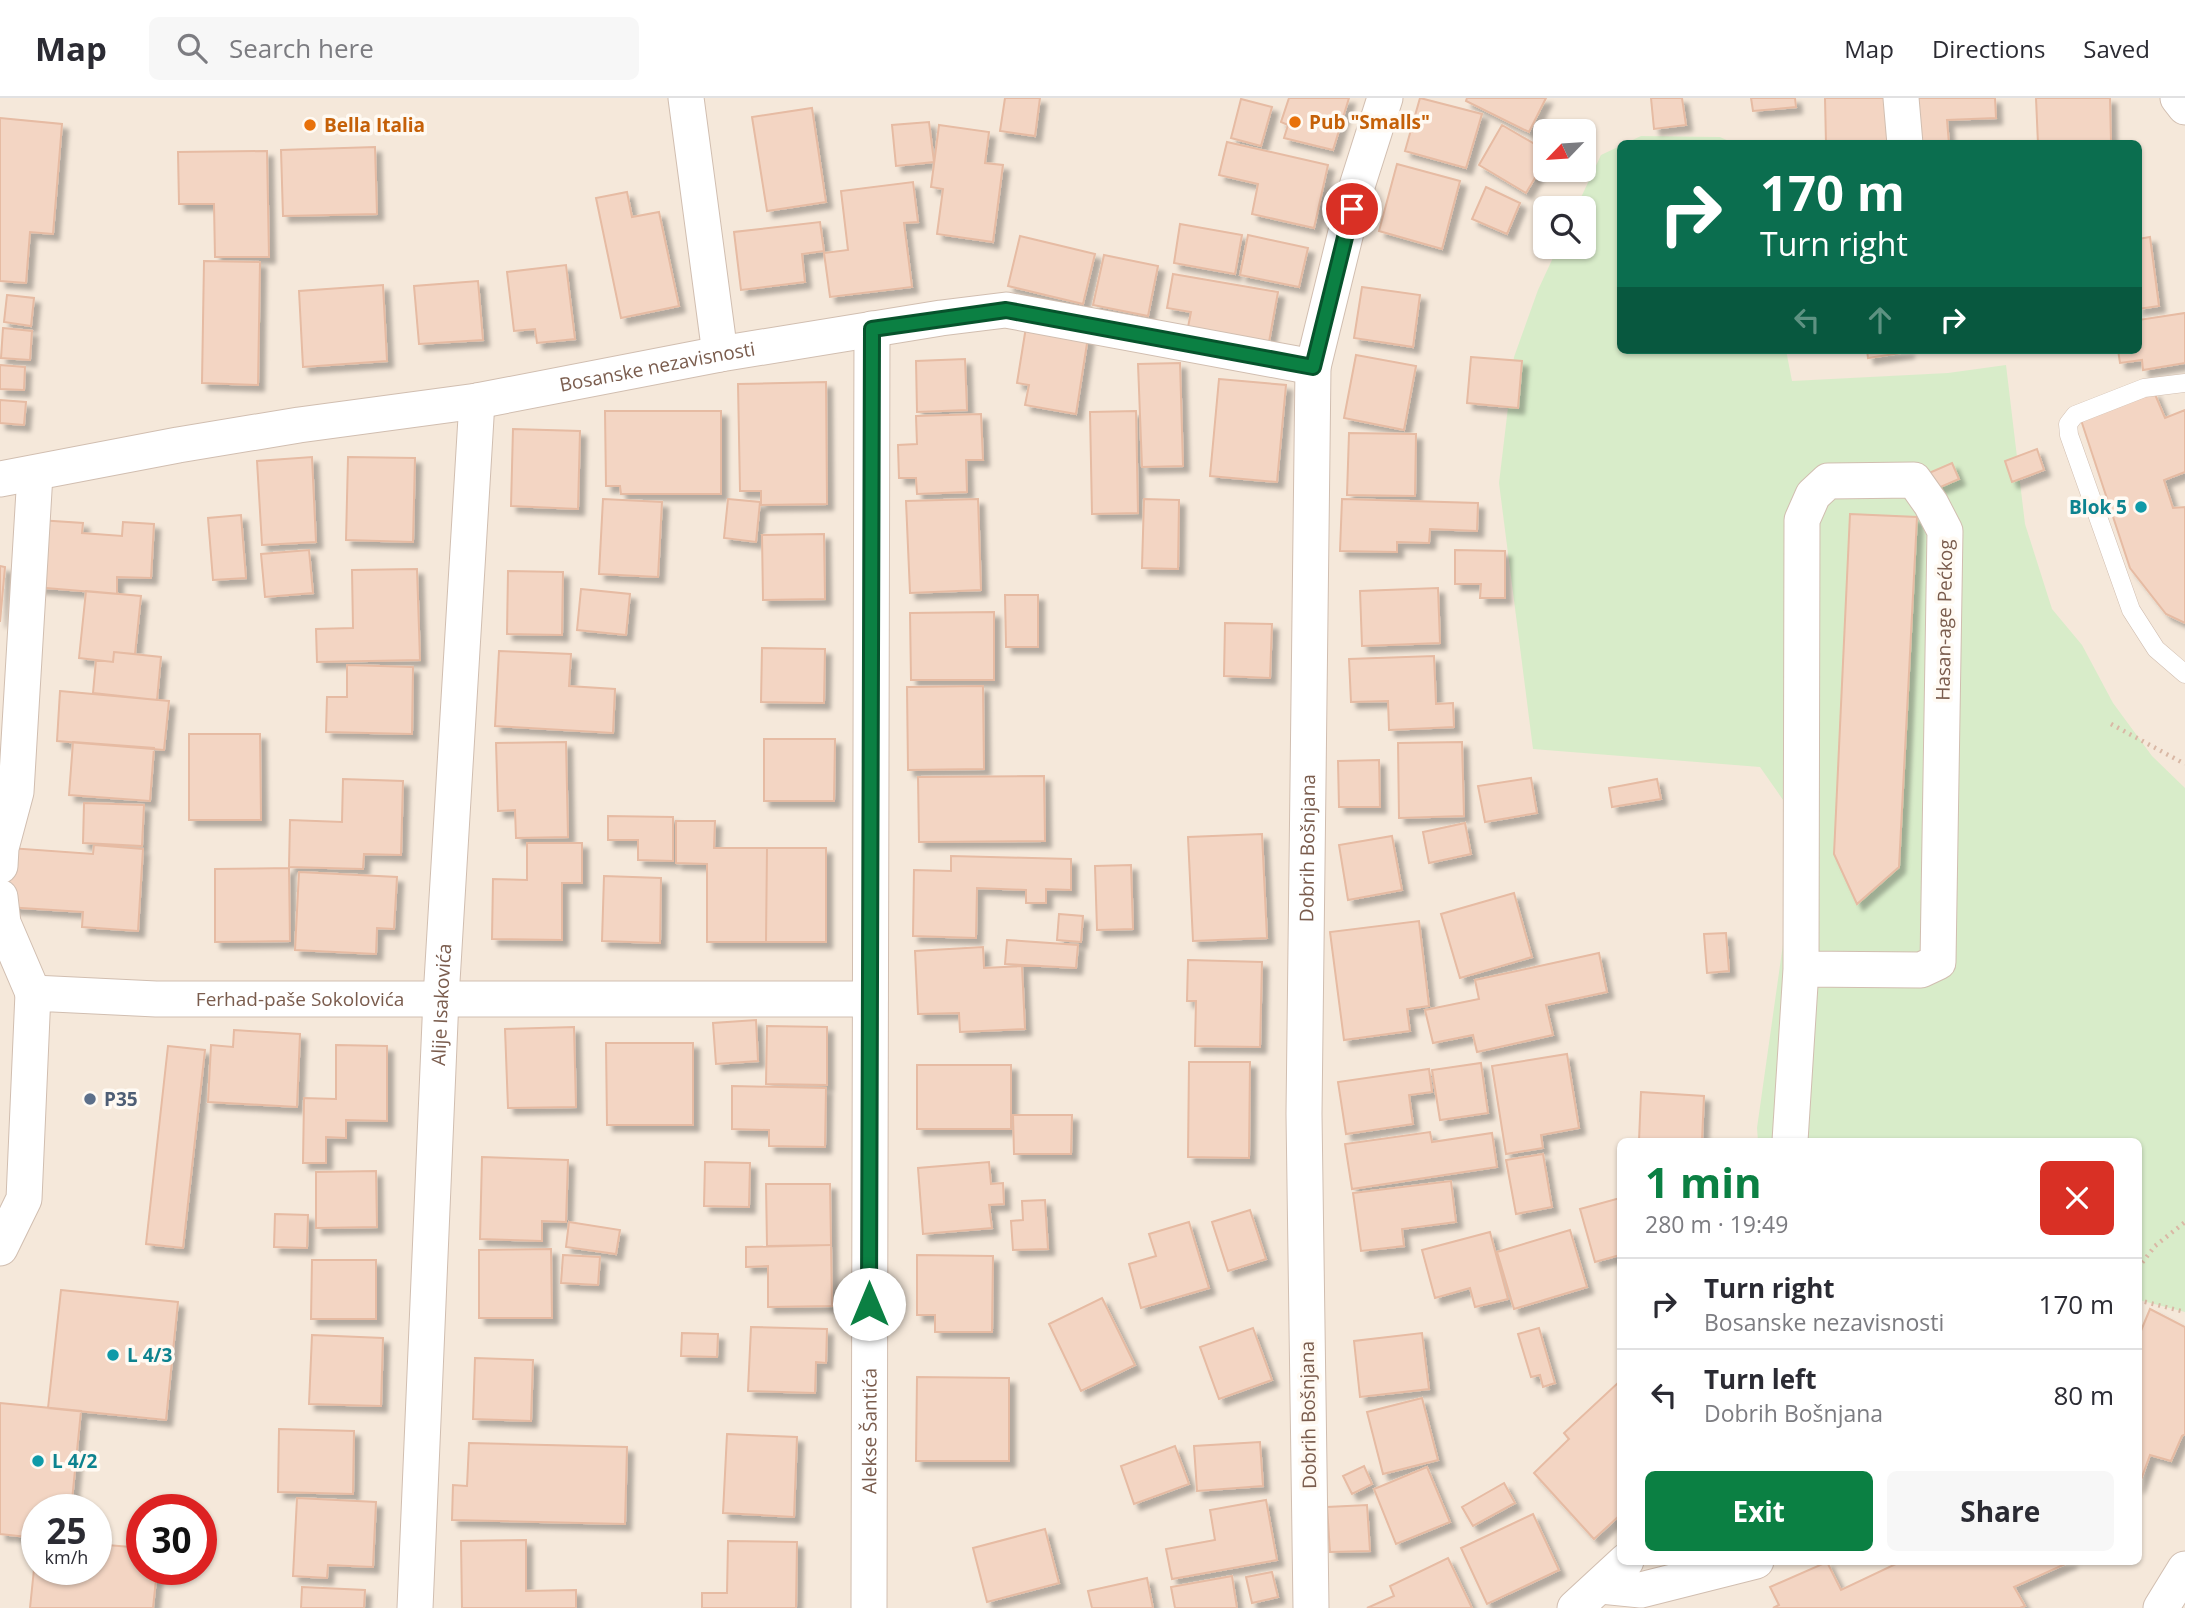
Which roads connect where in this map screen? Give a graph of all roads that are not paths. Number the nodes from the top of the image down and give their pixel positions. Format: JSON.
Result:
{"nodes":[{"id":1,"x":686,"y":98,"type":"edge"},
{"id":2,"x":1385,"y":98,"type":"edge"},
{"id":3,"x":1901,"y":98,"type":"edge"},
{"id":4,"x":2178,"y":98,"type":"edge"},
{"id":5,"x":2185,"y":107,"type":"edge"},
{"id":6,"x":1905,"y":140,"type":"edge"},
{"id":7,"x":872,"y":329,"type":"junction"},
{"id":8,"x":720,"y":354,"type":"junction"},
{"id":9,"x":1313,"y":367,"type":"junction"},
{"id":10,"x":2185,"y":383,"type":"edge"},
{"id":11,"x":477,"y":401,"type":"junction"},
{"id":12,"x":35,"y":474,"type":"junction"},
{"id":13,"x":0,"y":479,"type":"edge"},
{"id":14,"x":2185,"y":674,"type":"edge"},
{"id":15,"x":11,"y":692,"type":"edge"},
{"id":16,"x":0,"y":866,"type":"edge"},
{"id":17,"x":0,"y":897,"type":"edge"},
{"id":18,"x":1801,"y":969,"type":"junction"},
{"id":19,"x":33,"y":993,"type":"junction"},
{"id":20,"x":441,"y":998,"type":"junction"},
{"id":21,"x":870,"y":999,"type":"junction"},
{"id":22,"x":1790,"y":1138,"type":"edge"},
{"id":23,"x":0,"y":1248,"type":"edge"},
{"id":24,"x":1624,"y":1565,"type":"edge"},
{"id":25,"x":1740,"y":1565,"type":"edge"},
{"id":26,"x":2185,"y":1569,"type":"edge"},
{"id":27,"x":1606,"y":1597,"type":"edge"},
{"id":28,"x":415,"y":1608,"type":"edge"},
{"id":29,"x":869,"y":1608,"type":"edge"},
{"id":30,"x":1311,"y":1608,"type":"edge"},
{"id":31,"x":1575,"y":1608,"type":"edge"},
{"id":32,"x":2161,"y":1608,"type":"edge"}],
"edges":[{"from":1,"to":8,"type":"street"},
{"from":2,"to":9,"type":"street","name":"Dobrih Bošnjana"},
{"from":3,"to":6,"type":"street"},
{"from":4,"to":5,"type":"street"},
{"from":7,"to":8,"type":"street","name":"Bosanske nezavisnosti"},
{"from":7,"to":9,"type":"street","name":"Bosanske nezavisnosti"},
{"from":7,"to":21,"type":"street","name":"Alekse Šantića"},
{"from":8,"to":11,"type":"street","name":"Bosanske nezavisnosti"},
{"from":9,"to":30,"type":"street","name":"Dobrih Bošnjana"},
{"from":10,"to":14,"type":"lane"},
{"from":11,"to":12,"type":"street","name":"Bosanske nezavisnosti"},
{"from":11,"to":20,"type":"street","name":"Alije Isakovića"},
{"from":12,"to":13,"type":"street","name":"Bosanske nezavisnosti"},
{"from":12,"to":15,"type":"street"},
{"from":15,"to":16,"type":"street"},
{"from":17,"to":19,"type":"street"},
{"from":18,"to":18,"type":"street","name":"Hasan-age Pećkog"},
{"from":18,"to":22,"type":"street","name":"Hasan-age Pećkog"},
{"from":19,"to":20,"type":"street","name":"Ferhad-paše Sokolovića"},
{"from":19,"to":23,"type":"street"},
{"from":20,"to":21,"type":"street","name":"Ferhad-paše Sokolovića"},
{"from":20,"to":28,"type":"street","name":"Alije Isakovića"},
{"from":21,"to":29,"type":"street","name":"Alekse Šantića"},
{"from":24,"to":27,"type":"street"},
{"from":25,"to":27,"type":"street"},
{"from":26,"to":32,"type":"street"},
{"from":27,"to":31,"type":"street"}]}
